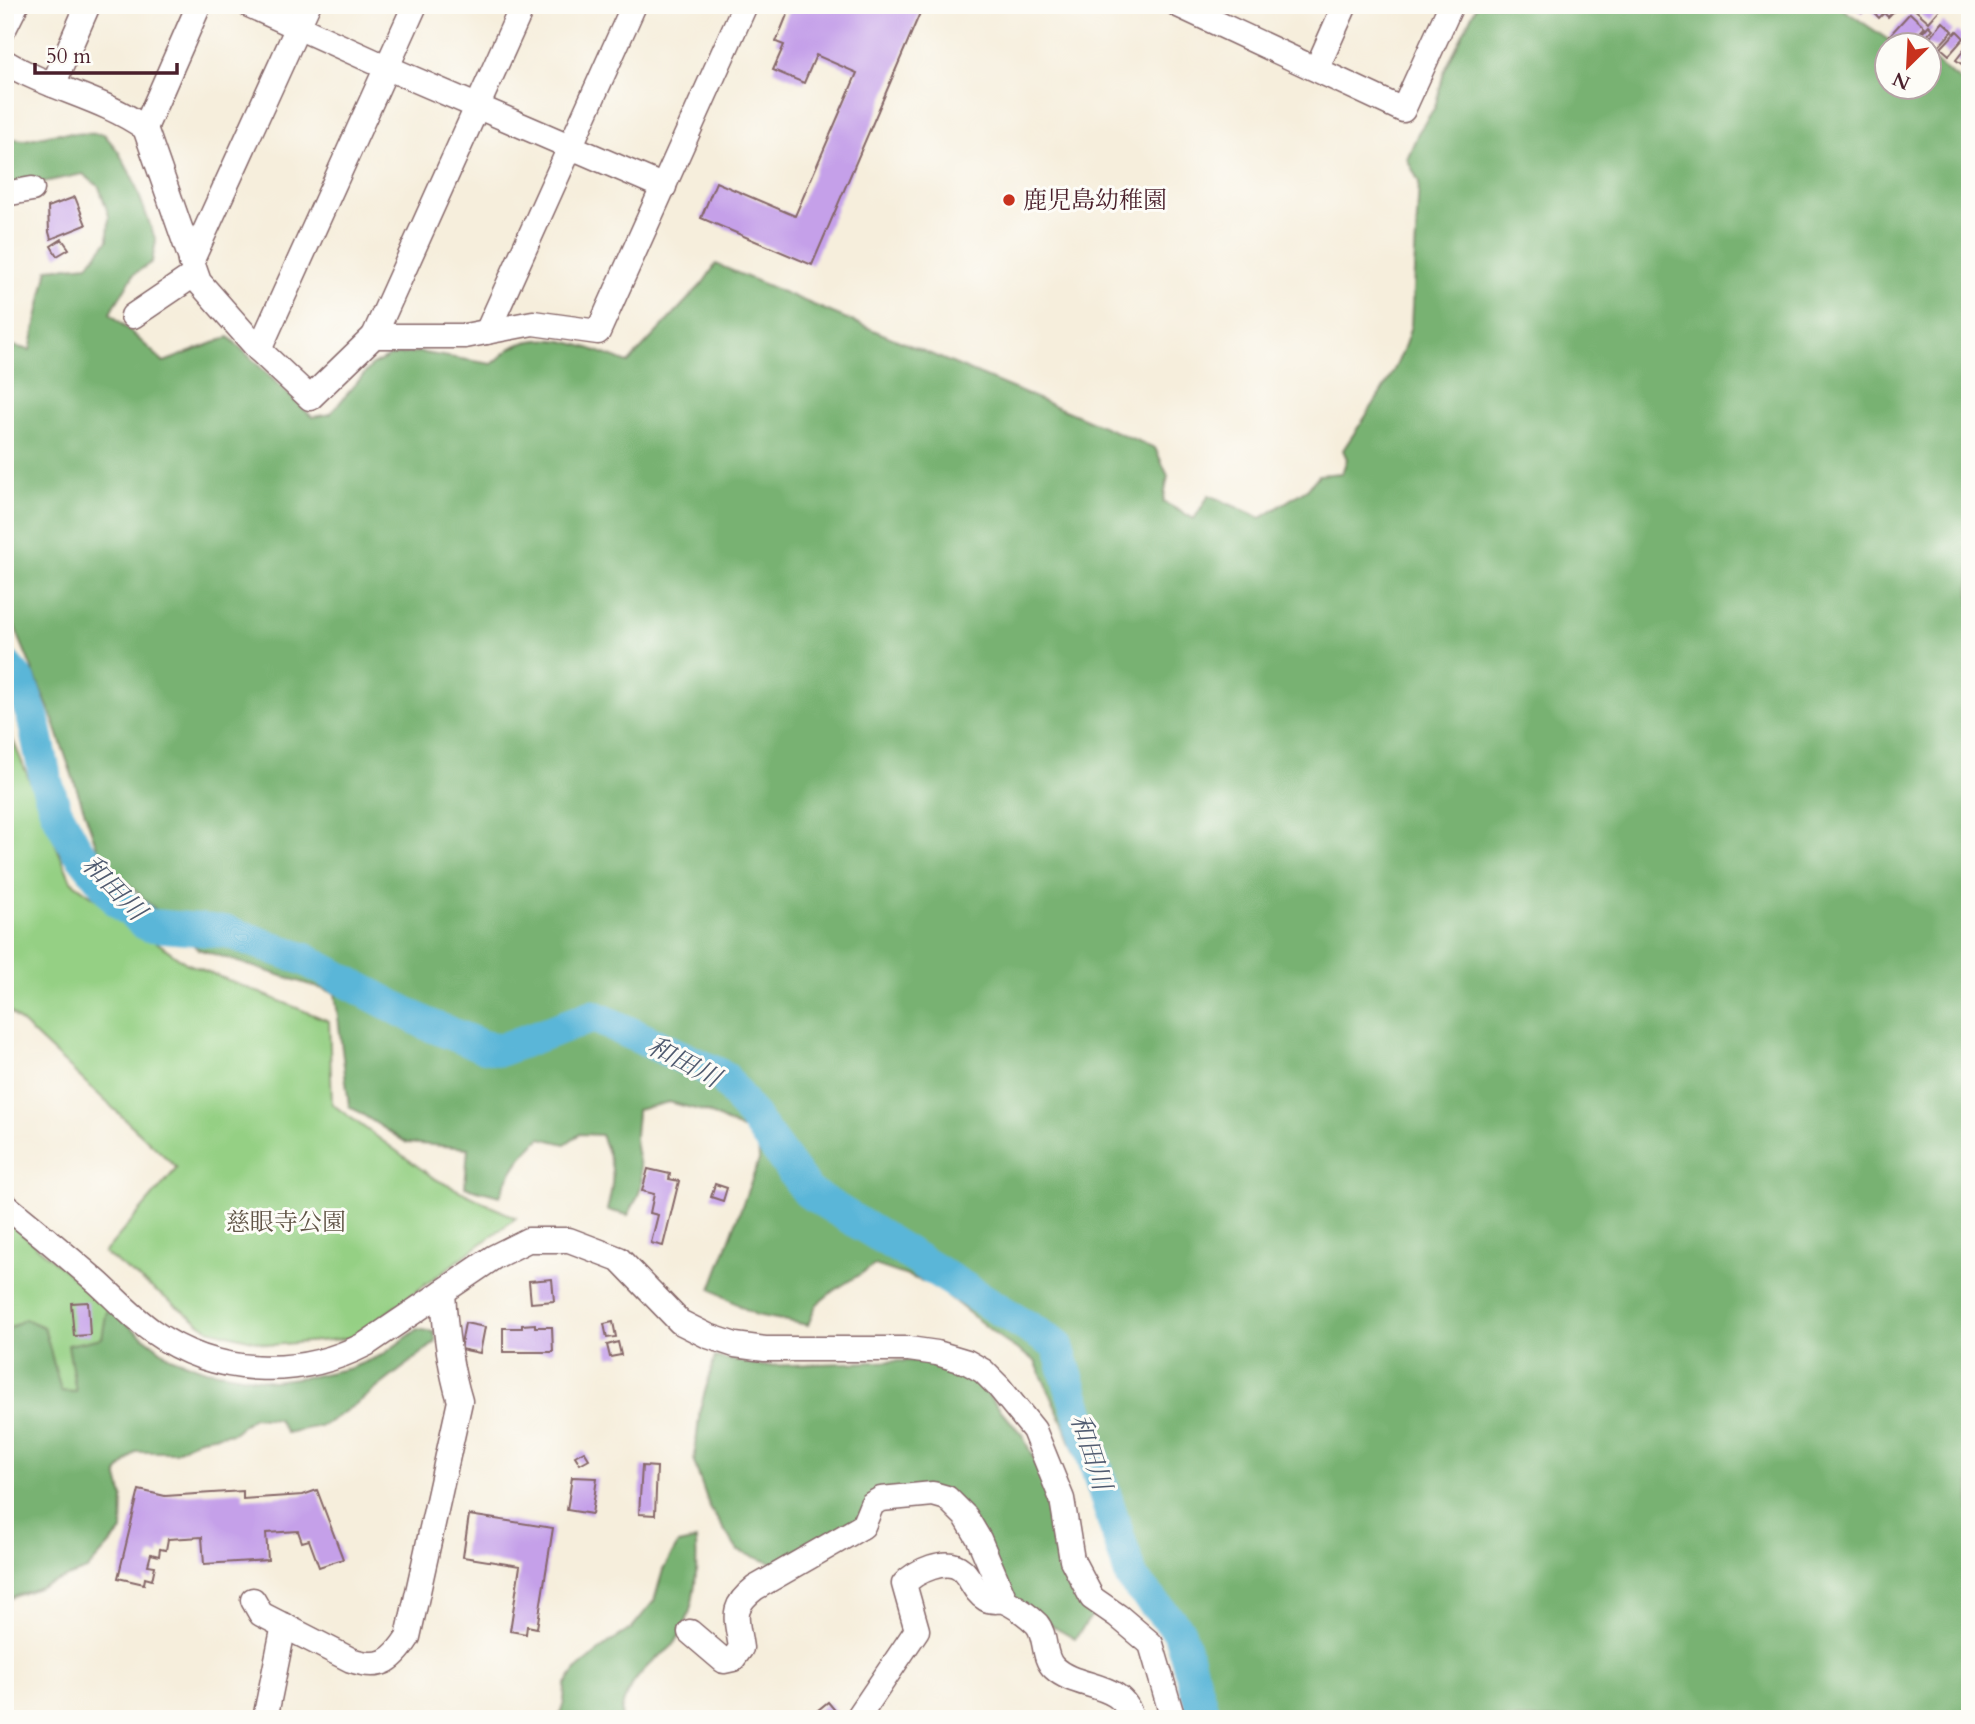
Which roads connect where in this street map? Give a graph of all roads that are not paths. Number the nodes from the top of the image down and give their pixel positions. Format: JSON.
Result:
{"nodes":[{"id":1,"x":16,"y":5,"type":"edge"},
{"id":2,"x":88,"y":5,"type":"edge"},
{"id":3,"x":199,"y":5,"type":"edge"},
{"id":4,"x":249,"y":5,"type":"edge"},
{"id":5,"x":415,"y":5,"type":"edge"},
{"id":6,"x":523,"y":5,"type":"edge"},
{"id":7,"x":634,"y":5,"type":"edge"},
{"id":8,"x":745,"y":5,"type":"edge"},
{"id":9,"x":1178,"y":5,"type":"edge"},
{"id":10,"x":1345,"y":5,"type":"edge"},
{"id":11,"x":1451,"y":5,"type":"edge"},
{"id":12,"x":303,"y":16,"type":"edge"},
{"id":13,"x":5,"y":26,"type":"edge"},
{"id":14,"x":5,"y":62,"type":"edge"},
{"id":15,"x":388,"y":68,"type":"junction"},
{"id":16,"x":1317,"y":68,"type":"junction"},
{"id":17,"x":52,"y":85,"type":"junction"},
{"id":18,"x":478,"y":106,"type":"junction"},
{"id":19,"x":145,"y":128,"type":"junction"},
{"id":20,"x":572,"y":147,"type":"junction"},
{"id":21,"x":664,"y":187,"type":"junction"},
{"id":22,"x":32,"y":189,"type":"dead end"},
{"id":23,"x":5,"y":194,"type":"edge"},
{"id":24,"x":193,"y":268,"type":"junction"},
{"id":25,"x":133,"y":316,"type":"dead end"},
{"id":26,"x":487,"y":332,"type":"junction"},
{"id":27,"x":374,"y":337,"type":"junction"},
{"id":28,"x":259,"y":350,"type":"junction"},
{"id":29,"x":5,"y":1205,"type":"edge"},
{"id":30,"x":443,"y":1292,"type":"junction"},
{"id":31,"x":253,"y":1600,"type":"dead end"},
{"id":32,"x":1004,"y":1600,"type":"junction"},
{"id":33,"x":284,"y":1625,"type":"junction"},
{"id":34,"x":690,"y":1632,"type":"dead end"},
{"id":35,"x":265,"y":1719,"type":"edge"},
{"id":36,"x":857,"y":1719,"type":"edge"},
{"id":37,"x":1130,"y":1719,"type":"edge"},
{"id":38,"x":1173,"y":1719,"type":"edge"}],
"edges":[{"from":1,"to":13,"type":"street"},
{"from":2,"to":17,"type":"street"},
{"from":3,"to":19,"type":"street"},
{"from":4,"to":12,"type":"street"},
{"from":5,"to":15,"type":"street"},
{"from":6,"to":18,"type":"street"},
{"from":7,"to":20,"type":"street"},
{"from":8,"to":21,"type":"street"},
{"from":9,"to":16,"type":"street"},
{"from":10,"to":16,"type":"street"},
{"from":11,"to":16,"type":"street"},
{"from":12,"to":15,"type":"street"},
{"from":12,"to":24,"type":"street"},
{"from":14,"to":17,"type":"street"},
{"from":15,"to":18,"type":"street"},
{"from":15,"to":28,"type":"street"},
{"from":17,"to":19,"type":"street"},
{"from":18,"to":20,"type":"street"},
{"from":18,"to":27,"type":"street"},
{"from":19,"to":24,"type":"street"},
{"from":20,"to":21,"type":"street"},
{"from":20,"to":26,"type":"street"},
{"from":21,"to":26,"type":"street"},
{"from":22,"to":23,"type":"street"},
{"from":24,"to":25,"type":"street"},
{"from":24,"to":28,"type":"street"},
{"from":26,"to":27,"type":"street"},
{"from":27,"to":28,"type":"street"},
{"from":29,"to":30,"type":"street"},
{"from":30,"to":33,"type":"street"},
{"from":30,"to":38,"type":"street"},
{"from":31,"to":33,"type":"street"},
{"from":32,"to":34,"type":"street"},
{"from":32,"to":36,"type":"street"},
{"from":32,"to":37,"type":"street"},
{"from":33,"to":35,"type":"street"}]}
